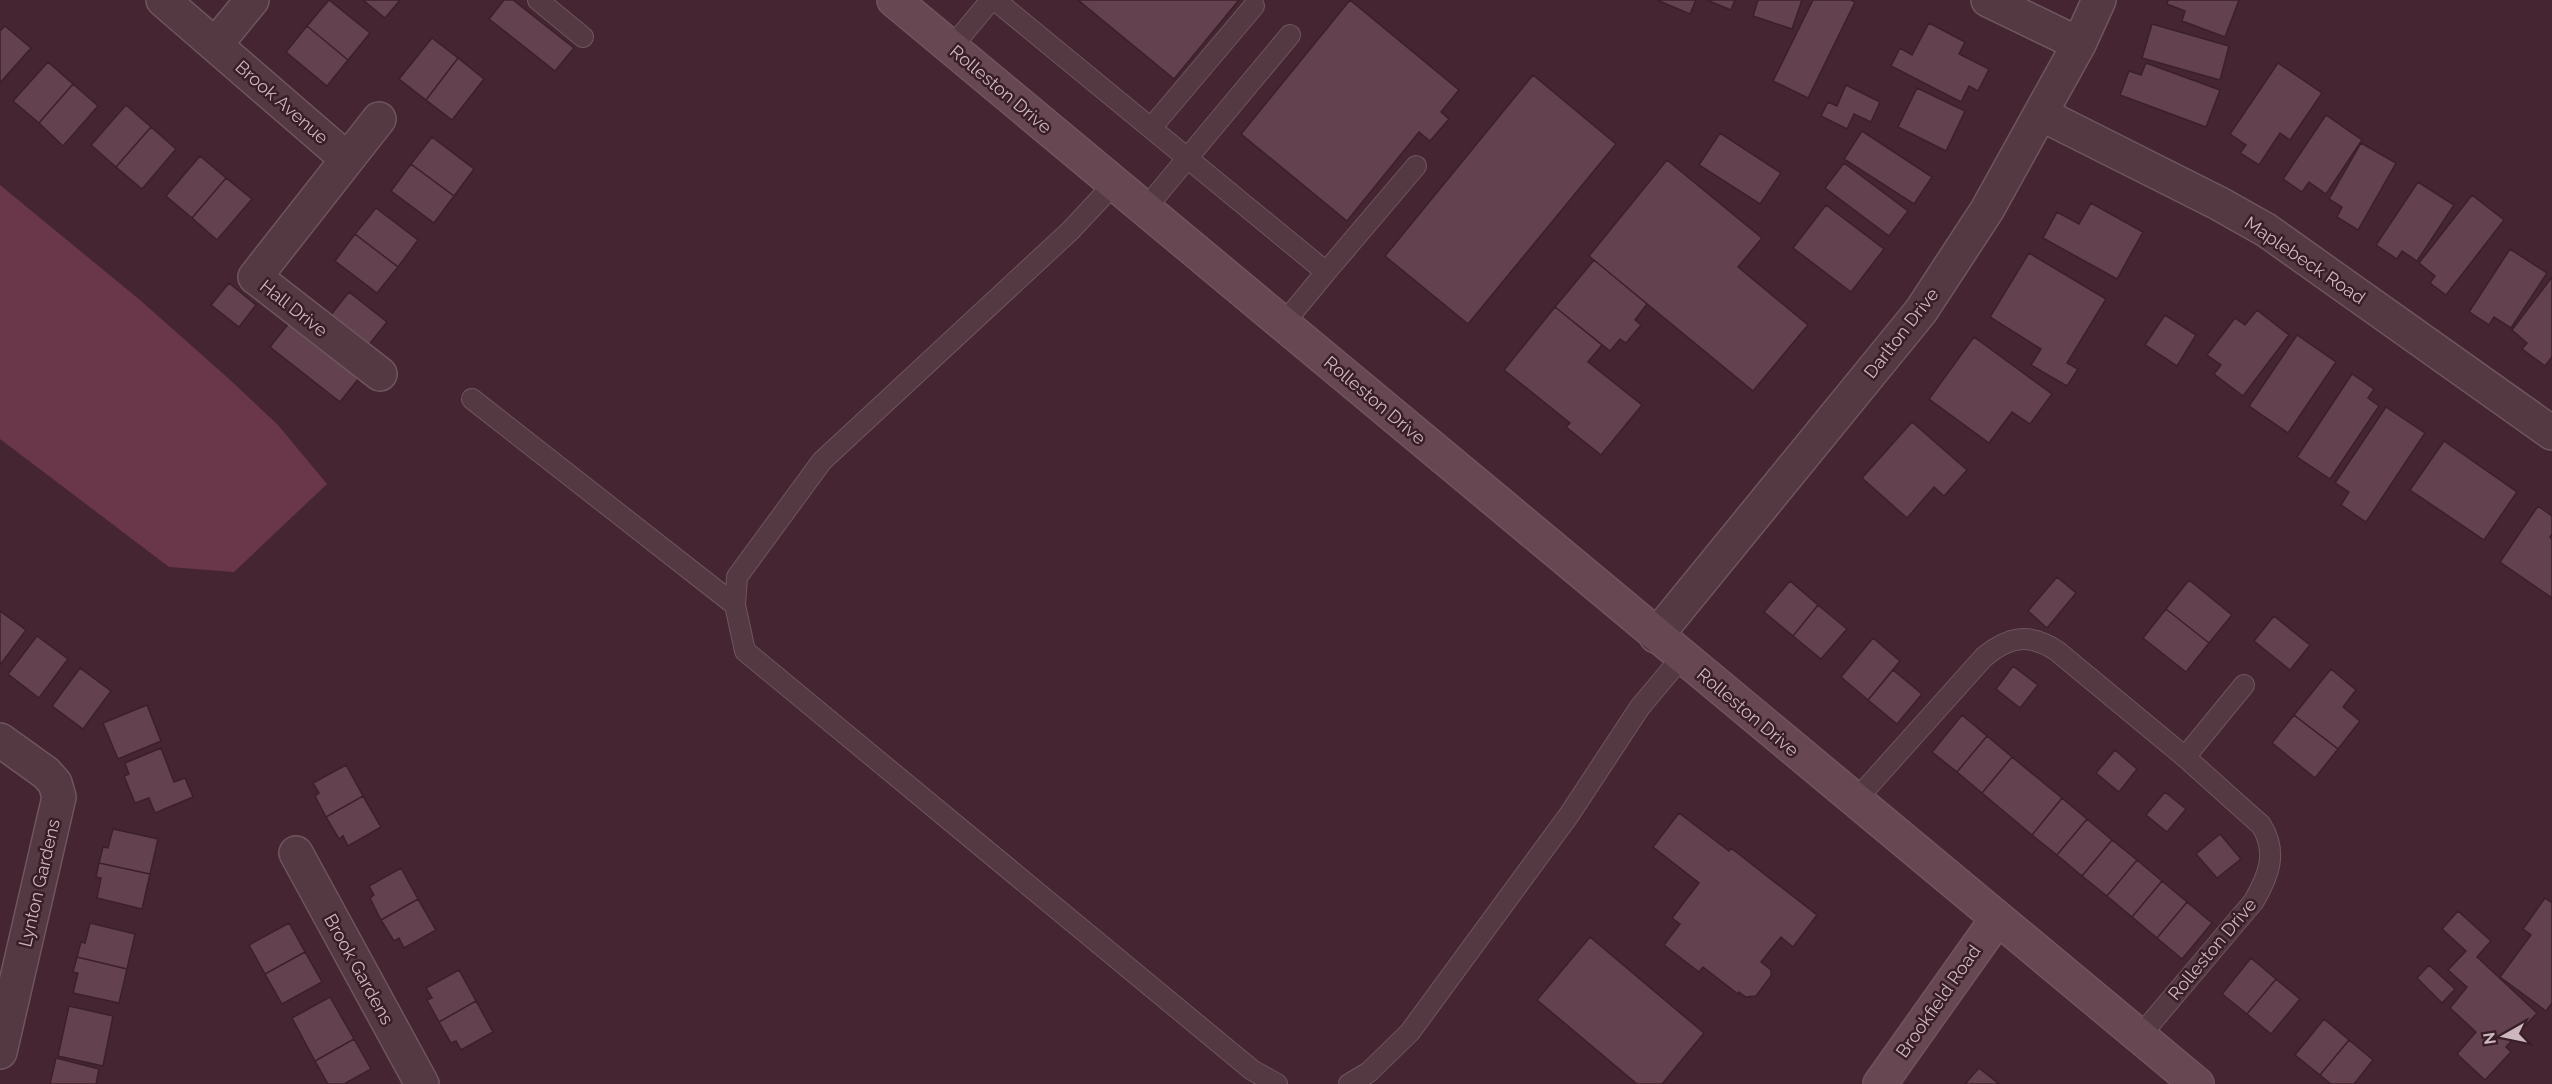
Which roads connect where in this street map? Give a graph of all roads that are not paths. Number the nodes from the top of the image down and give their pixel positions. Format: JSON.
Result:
{"nodes":[{"id":1,"x":163,"y":0,"type":"edge"},
{"id":2,"x":252,"y":0,"type":"edge"},
{"id":3,"x":538,"y":0,"type":"edge"},
{"id":4,"x":894,"y":0,"type":"edge"},
{"id":5,"x":993,"y":0,"type":"edge"},
{"id":6,"x":1988,"y":0,"type":"edge"},
{"id":7,"x":2099,"y":0,"type":"edge"},
{"id":8,"x":1254,"y":6,"type":"dead end"},
{"id":9,"x":1290,"y":35,"type":"dead end"},
{"id":10,"x":583,"y":38,"type":"dead end"},
{"id":11,"x":216,"y":44,"type":"junction"},
{"id":12,"x":2079,"y":44,"type":"junction"},
{"id":13,"x":951,"y":48,"type":"junction"},
{"id":14,"x":2041,"y":114,"type":"junction"},
{"id":15,"x":379,"y":119,"type":"dead end"},
{"id":16,"x":1152,"y":128,"type":"junction"},
{"id":17,"x":1187,"y":158,"type":"junction"},
{"id":18,"x":347,"y":159,"type":"junction"},
{"id":19,"x":1416,"y":166,"type":"dead end"},
{"id":20,"x":1114,"y":184,"type":"junction"},
{"id":21,"x":1145,"y":209,"type":"junction"},
{"id":22,"x":1326,"y":272,"type":"junction"},
{"id":23,"x":1284,"y":323,"type":"junction"},
{"id":24,"x":380,"y":374,"type":"dead end"},
{"id":25,"x":472,"y":399,"type":"dead end"},
{"id":26,"x":2552,"y":433,"type":"edge"},
{"id":27,"x":735,"y":605,"type":"junction"},
{"id":28,"x":1656,"y":636,"type":"junction"},
{"id":29,"x":1682,"y":657,"type":"junction"},
{"id":30,"x":2244,"y":685,"type":"dead end"},
{"id":31,"x":0,"y":740,"type":"edge"},
{"id":32,"x":2185,"y":757,"type":"junction"},
{"id":33,"x":1855,"y":801,"type":"junction"},
{"id":34,"x":296,"y":854,"type":"dead end"},
{"id":35,"x":1997,"y":919,"type":"junction"},
{"id":36,"x":2140,"y":1036,"type":"junction"},
{"id":37,"x":0,"y":1053,"type":"edge"},
{"id":38,"x":422,"y":1084,"type":"edge"},
{"id":39,"x":1277,"y":1084,"type":"edge"},
{"id":40,"x":1349,"y":1084,"type":"edge"},
{"id":41,"x":1880,"y":1084,"type":"edge"},
{"id":42,"x":2196,"y":1084,"type":"edge"}],
"edges":[{"from":1,"to":11,"type":"street","name":"Brook Avenue"},
{"from":2,"to":11,"type":"street"},
{"from":3,"to":10,"type":"lane"},
{"from":4,"to":13,"type":"street","name":"Rolleston Drive"},
{"from":5,"to":13,"type":"lane"},
{"from":5,"to":16,"type":"lane"},
{"from":6,"to":12,"type":"street"},
{"from":7,"to":12,"type":"street","name":"Darlton Drive"},
{"from":8,"to":16,"type":"lane"},
{"from":9,"to":17,"type":"lane"},
{"from":11,"to":18,"type":"street","name":"Brook Avenue"},
{"from":12,"to":14,"type":"street","name":"Darlton Drive"},
{"from":13,"to":20,"type":"street","name":"Rolleston Drive"},
{"from":14,"to":26,"type":"street","name":"Maplebeck Road"},
{"from":14,"to":28,"type":"street","name":"Darlton Drive"},
{"from":15,"to":18,"type":"street"},
{"from":16,"to":17,"type":"lane"},
{"from":17,"to":21,"type":"lane"},
{"from":17,"to":22,"type":"lane"},
{"from":18,"to":24,"type":"street","name":"Hall Drive"},
{"from":19,"to":22,"type":"lane"},
{"from":20,"to":21,"type":"street","name":"Rolleston Drive"},
{"from":20,"to":27,"type":"lane"},
{"from":21,"to":23,"type":"street","name":"Rolleston Drive"},
{"from":22,"to":23,"type":"lane"},
{"from":23,"to":28,"type":"street","name":"Rolleston Drive"},
{"from":25,"to":27,"type":"lane"},
{"from":27,"to":39,"type":"lane"},
{"from":28,"to":29,"type":"street","name":"Rolleston Drive"},
{"from":29,"to":33,"type":"street","name":"Rolleston Drive"},
{"from":29,"to":40,"type":"lane"},
{"from":30,"to":32,"type":"lane"},
{"from":31,"to":37,"type":"street","name":"Lynton Gardens"},
{"from":32,"to":33,"type":"lane","name":"Rolleston Drive"},
{"from":32,"to":36,"type":"lane","name":"Rolleston Drive"},
{"from":33,"to":35,"type":"street","name":"Rolleston Drive"},
{"from":34,"to":38,"type":"street","name":"Brook Gardens"},
{"from":35,"to":36,"type":"street","name":"Rolleston Drive"},
{"from":35,"to":41,"type":"street","name":"Brookfield Road"},
{"from":36,"to":42,"type":"street","name":"Rolleston Drive"}]}
